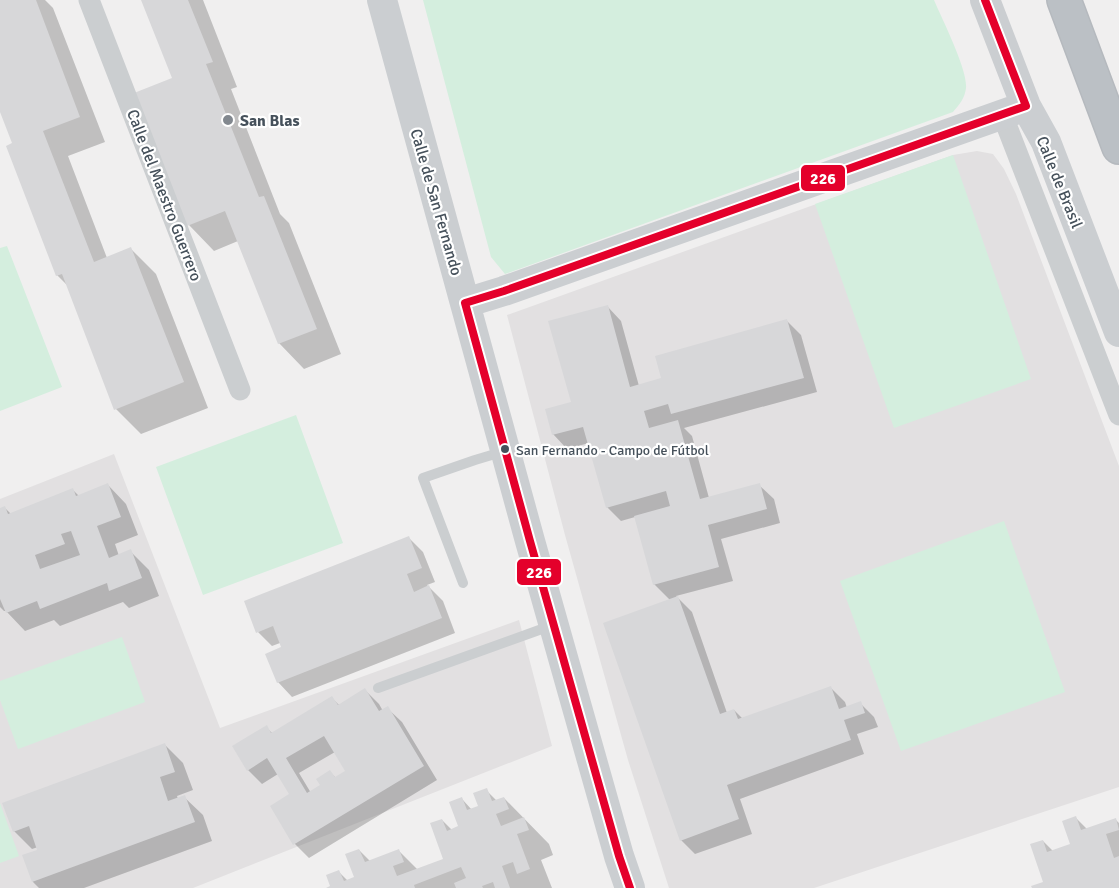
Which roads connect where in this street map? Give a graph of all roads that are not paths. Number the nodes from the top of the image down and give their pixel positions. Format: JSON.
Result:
{"nodes":[{"id":1,"x":89,"y":0,"type":"edge"},
{"id":2,"x":382,"y":0,"type":"edge"},
{"id":3,"x":985,"y":0,"type":"edge"},
{"id":4,"x":1064,"y":0,"type":"edge"},
{"id":5,"x":1014,"y":110,"type":"junction"},
{"id":6,"x":1119,"y":147,"type":"edge"},
{"id":7,"x":465,"y":303,"type":"junction"},
{"id":8,"x":1119,"y":332,"type":"edge"},
{"id":9,"x":240,"y":390,"type":"dead end"},
{"id":10,"x":1119,"y":415,"type":"edge"},
{"id":11,"x":505,"y":451,"type":"junction"},
{"id":12,"x":463,"y":583,"type":"dead end"},
{"id":13,"x":554,"y":625,"type":"junction"},
{"id":14,"x":378,"y":688,"type":"dead end"},
{"id":15,"x":630,"y":888,"type":"edge"}],
"edges":[{"from":1,"to":9,"type":"street","name":"Calle del Maestro Guerrero"},
{"from":2,"to":7,"type":"street","name":"Calle de San Fernando"},
{"from":3,"to":5,"type":"street","name":"Calle de Brasil"},
{"from":4,"to":6,"type":"highway"},
{"from":5,"to":7,"type":"street"},
{"from":5,"to":8,"type":"street","name":"Calle de Brasil"},
{"from":5,"to":10,"type":"street","name":"Calle de Brasil"},
{"from":7,"to":11,"type":"street","name":"Calle de San Fernando"},
{"from":11,"to":12,"type":"lane"},
{"from":11,"to":13,"type":"street","name":"Calle de San Fernando"},
{"from":13,"to":14,"type":"lane"},
{"from":13,"to":15,"type":"street","name":"Calle de San Fernando"}]}
